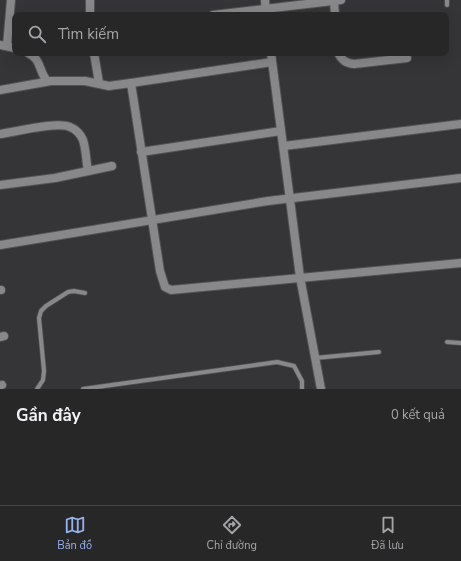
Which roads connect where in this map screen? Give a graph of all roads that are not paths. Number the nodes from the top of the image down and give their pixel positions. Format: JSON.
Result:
{"nodes":[{"id":1,"x":11,"y":0,"type":"edge"},
{"id":2,"x":90,"y":0,"type":"edge"},
{"id":3,"x":338,"y":0,"type":"edge"},
{"id":4,"x":265,"y":8,"type":"edge"},
{"id":5,"x":90,"y":12,"type":"edge"},
{"id":6,"x":235,"y":12,"type":"edge"},
{"id":7,"x":336,"y":12,"type":"edge"},
{"id":8,"x":7,"y":46,"type":"edge"},
{"id":9,"x":34,"y":56,"type":"edge"},
{"id":10,"x":94,"y":56,"type":"edge"},
{"id":11,"x":271,"y":56,"type":"edge"},
{"id":12,"x":340,"y":56,"type":"edge"},
{"id":13,"x":407,"y":58,"type":"dead end"},
{"id":14,"x":272,"y":62,"type":"junction"},
{"id":15,"x":48,"y":81,"type":"junction"},
{"id":16,"x":131,"y":83,"type":"junction"},
{"id":17,"x":99,"y":84,"type":"junction"},
{"id":18,"x":0,"y":90,"type":"edge"},
{"id":19,"x":461,"y":124,"type":"edge"},
{"id":20,"x":281,"y":131,"type":"junction"},
{"id":21,"x":0,"y":134,"type":"edge"},
{"id":22,"x":284,"y":146,"type":"junction"},
{"id":23,"x":141,"y":152,"type":"junction"},
{"id":24,"x":112,"y":166,"type":"dead end"},
{"id":25,"x":88,"y":171,"type":"junction"},
{"id":26,"x":461,"y":178,"type":"edge"},
{"id":27,"x":0,"y":185,"type":"edge"},
{"id":28,"x":290,"y":199,"type":"junction"},
{"id":29,"x":151,"y":220,"type":"junction"},
{"id":30,"x":0,"y":245,"type":"edge"},
{"id":31,"x":461,"y":263,"type":"edge"},
{"id":32,"x":300,"y":277,"type":"junction"},
{"id":33,"x":85,"y":293,"type":"dead end"},
{"id":34,"x":447,"y":342,"type":"dead end"},
{"id":35,"x":461,"y":342,"type":"edge"},
{"id":36,"x":379,"y":352,"type":"dead end"},
{"id":37,"x":315,"y":358,"type":"junction"},
{"id":38,"x":37,"y":389,"type":"edge"},
{"id":39,"x":83,"y":389,"type":"edge"},
{"id":40,"x":302,"y":389,"type":"edge"},
{"id":41,"x":321,"y":389,"type":"edge"}],
"edges":[{"from":1,"to":8,"type":"street"},
{"from":2,"to":5,"type":"street"},
{"from":3,"to":4,"type":"street"},
{"from":3,"to":7,"type":"street"},
{"from":4,"to":6,"type":"street"},
{"from":9,"to":15,"type":"street"},
{"from":10,"to":17,"type":"street"},
{"from":11,"to":14,"type":"street"},
{"from":12,"to":13,"type":"street"},
{"from":14,"to":16,"type":"street"},
{"from":14,"to":20,"type":"street"},
{"from":15,"to":17,"type":"street"},
{"from":15,"to":18,"type":"street"},
{"from":16,"to":17,"type":"street"},
{"from":16,"to":23,"type":"street"},
{"from":19,"to":22,"type":"street"},
{"from":20,"to":22,"type":"street"},
{"from":20,"to":23,"type":"street"},
{"from":21,"to":25,"type":"street"},
{"from":22,"to":28,"type":"street"},
{"from":23,"to":29,"type":"street"},
{"from":24,"to":25,"type":"street"},
{"from":25,"to":27,"type":"street"},
{"from":26,"to":28,"type":"street"},
{"from":28,"to":29,"type":"street"},
{"from":28,"to":32,"type":"street"},
{"from":29,"to":30,"type":"street"},
{"from":29,"to":32,"type":"street"},
{"from":31,"to":32,"type":"street"},
{"from":32,"to":37,"type":"street"},
{"from":33,"to":38,"type":"lane"},
{"from":34,"to":35,"type":"lane"},
{"from":36,"to":37,"type":"lane"},
{"from":37,"to":41,"type":"street"},
{"from":39,"to":40,"type":"lane"}]}
